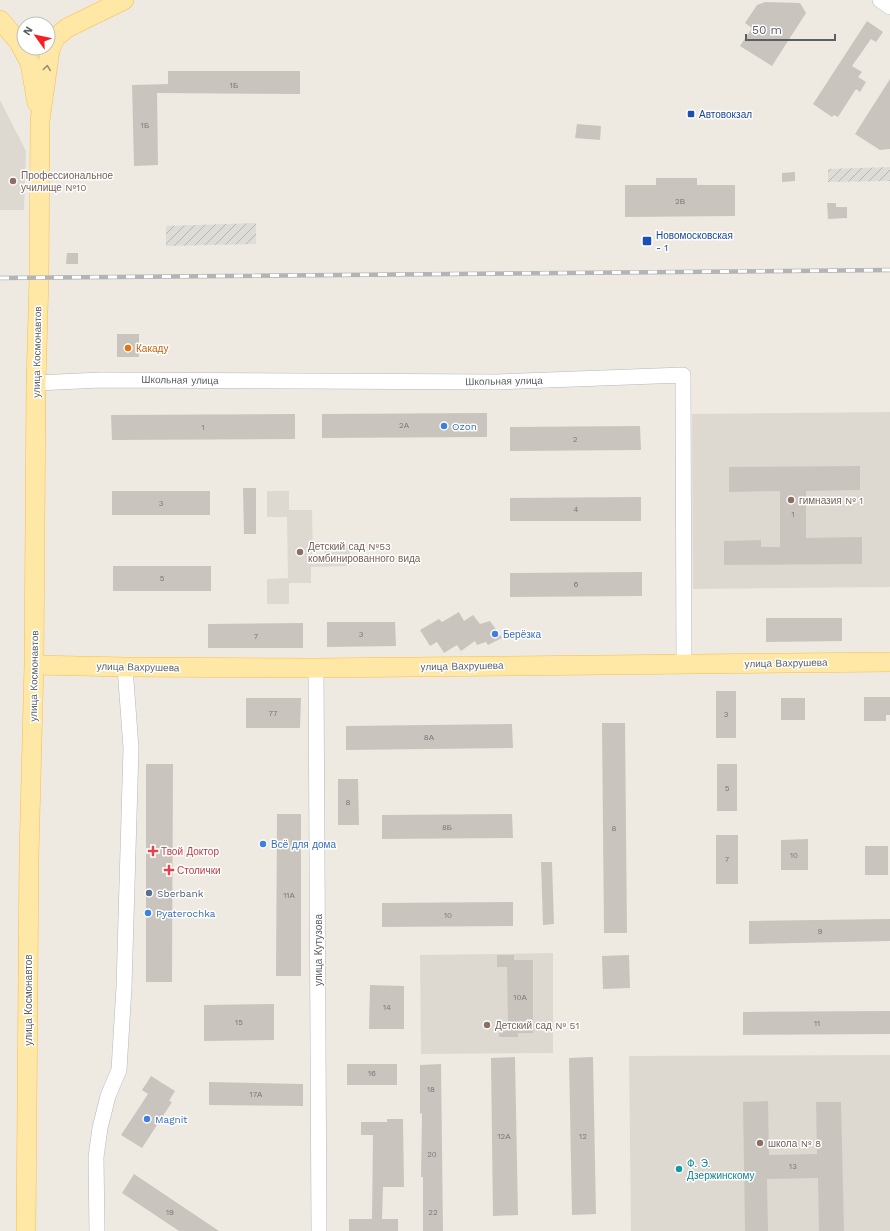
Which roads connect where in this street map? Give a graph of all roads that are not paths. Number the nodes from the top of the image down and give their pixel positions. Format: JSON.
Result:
{"nodes":[{"id":1,"x":124,"y":0,"type":"edge"},
{"id":2,"x":880,"y":0,"type":"edge"},
{"id":3,"x":890,"y":7,"type":"edge"},
{"id":4,"x":0,"y":20,"type":"edge"},
{"id":5,"x":40,"y":120,"type":"junction"},
{"id":6,"x":36,"y":383,"type":"junction"},
{"id":7,"x":890,"y":662,"type":"edge"},
{"id":8,"x":684,"y":664,"type":"junction"},
{"id":9,"x":34,"y":665,"type":"junction"},
{"id":10,"x":125,"y":668,"type":"junction"},
{"id":11,"x":316,"y":668,"type":"junction"},
{"id":12,"x":26,"y":1231,"type":"edge"},
{"id":13,"x":97,"y":1231,"type":"edge"},
{"id":14,"x":319,"y":1231,"type":"edge"}],
"edges":[{"from":5,"to":1,"type":"main road","one_way":true},
{"from":2,"to":3,"type":"street"},
{"from":4,"to":5,"type":"main road"},
{"from":5,"to":6,"type":"main road","name":"улица Космонавтов"},
{"from":6,"to":8,"type":"street","name":"Школьная улица"},
{"from":6,"to":9,"type":"main road","name":"улица Космонавтов"},
{"from":7,"to":8,"type":"main road","name":"улица Вахрушева"},
{"from":8,"to":11,"type":"main road","name":"улица Вахрушева"},
{"from":9,"to":10,"type":"main road","name":"улица Вахрушева"},
{"from":9,"to":12,"type":"main road","name":"улица Космонавтов"},
{"from":10,"to":11,"type":"main road","name":"улица Вахрушева"},
{"from":10,"to":13,"type":"street"},
{"from":11,"to":14,"type":"street","name":"улица Кутузова"}]}
